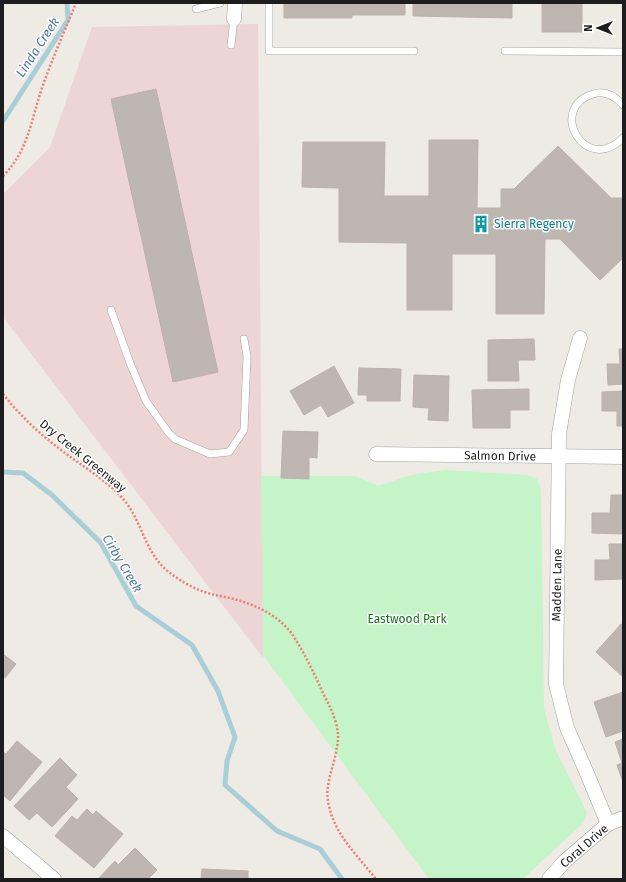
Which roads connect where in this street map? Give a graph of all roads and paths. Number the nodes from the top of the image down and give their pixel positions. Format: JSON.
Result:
{"nodes":[{"id":1,"x":76,"y":3,"type":"edge"},
{"id":2,"x":220,"y":3,"type":"edge"},
{"id":3,"x":235,"y":3,"type":"edge"},
{"id":4,"x":269,"y":3,"type":"edge"},
{"id":5,"x":196,"y":9,"type":"dead end"},
{"id":6,"x":234,"y":19,"type":"joint"},
{"id":7,"x":230,"y":45,"type":"dead end"},
{"id":8,"x":414,"y":51,"type":"dead end"},
{"id":9,"x":505,"y":51,"type":"dead end"},
{"id":10,"x":623,"y":52,"type":"edge"},
{"id":11,"x":623,"y":105,"type":"edge"},
{"id":12,"x":623,"y":138,"type":"edge"},
{"id":13,"x":3,"y":176,"type":"edge"},
{"id":14,"x":111,"y":310,"type":"dead end"},
{"id":15,"x":580,"y":338,"type":"dead end"},
{"id":16,"x":244,"y":339,"type":"dead end"},
{"id":17,"x":3,"y":394,"type":"edge"},
{"id":18,"x":376,"y":454,"type":"dead end"},
{"id":19,"x":559,"y":457,"type":"junction"},
{"id":20,"x":623,"y":457,"type":"edge"},
{"id":21,"x":623,"y":818,"type":"edge"},
{"id":22,"x":608,"y":824,"type":"junction"},
{"id":23,"x":3,"y":836,"type":"edge"},
{"id":24,"x":54,"y":879,"type":"edge"},
{"id":25,"x":376,"y":879,"type":"edge"},
{"id":26,"x":549,"y":879,"type":"edge"}],
"edges":[{"from":1,"to":13,"type":"path"},
{"from":2,"to":5,"type":"lane"},
{"from":3,"to":6,"type":"street"},
{"from":4,"to":8,"type":"lane"},
{"from":6,"to":7,"type":"lane"},
{"from":9,"to":10,"type":"lane"},
{"from":11,"to":12,"type":"lane"},
{"from":14,"to":16,"type":"lane"},
{"from":15,"to":19,"type":"street","name":"Madden Lane"},
{"from":17,"to":25,"type":"path","name":"Dry Creek Greenway"},
{"from":18,"to":19,"type":"street","name":"Salmon Drive"},
{"from":19,"to":20,"type":"street","name":"Salmon Drive"},
{"from":19,"to":22,"type":"street","name":"Madden Lane"},
{"from":21,"to":22,"type":"street","name":"Coral Drive"},
{"from":22,"to":26,"type":"street","name":"Coral Drive"},
{"from":23,"to":24,"type":"street"}]}
